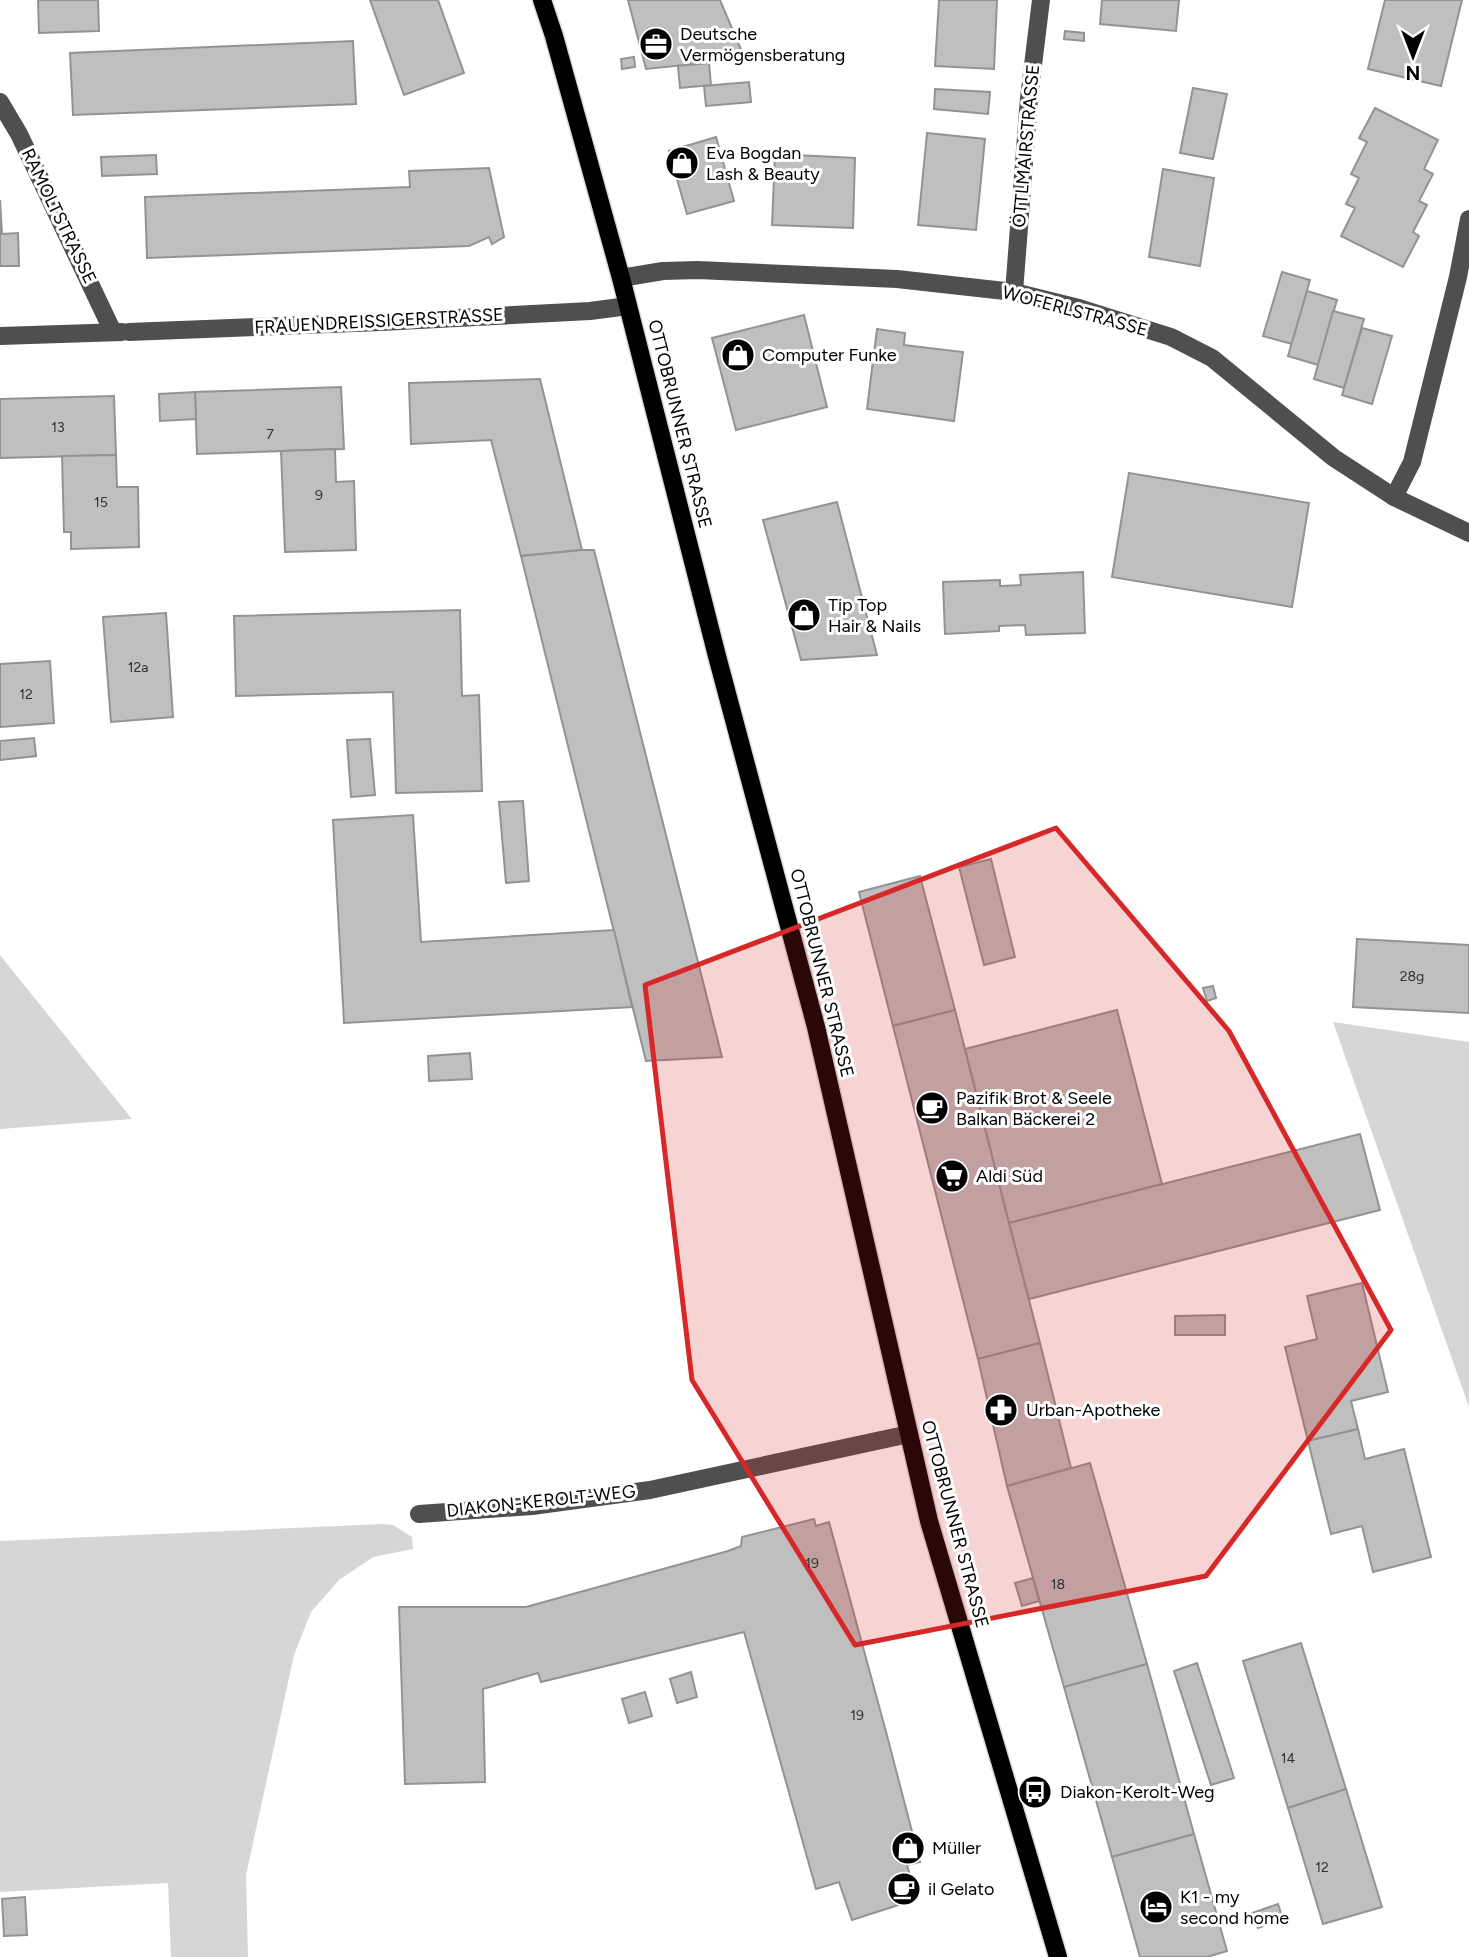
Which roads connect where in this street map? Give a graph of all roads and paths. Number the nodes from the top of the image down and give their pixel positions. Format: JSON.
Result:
{"nodes":[{"id":1,"x":542,"y":0,"type":"edge"},
{"id":2,"x":1041,"y":0,"type":"edge"},
{"id":3,"x":0,"y":102,"type":"edge"},
{"id":4,"x":1469,"y":219,"type":"edge"},
{"id":5,"x":621,"y":278,"type":"junction"},
{"id":6,"x":1014,"y":292,"type":"junction"},
{"id":7,"x":628,"y":306,"type":"junction"},
{"id":8,"x":121,"y":332,"type":"junction"},
{"id":9,"x":0,"y":336,"type":"edge"},
{"id":10,"x":1394,"y":497,"type":"junction"},
{"id":11,"x":1469,"y":533,"type":"edge"},
{"id":12,"x":909,"y":1434,"type":"junction"},
{"id":13,"x":419,"y":1514,"type":"dead end"},
{"id":14,"x":1058,"y":1957,"type":"edge"}],
"edges":[{"from":1,"to":5,"type":"main road","name":"OTTOBRUNNER STRASSE"},
{"from":2,"to":6,"type":"street","name":"ÖTTLMAIRSTRASSE"},
{"from":3,"to":8,"type":"street","name":"RAMOLTSTRASSE"},
{"from":4,"to":10,"type":"street"},
{"from":5,"to":6,"type":"street","name":"WOFERLSTRASSE"},
{"from":5,"to":7,"type":"main road","name":"OTTOBRUNNER STRASSE"},
{"from":6,"to":10,"type":"street","name":"WOFERLSTRASSE"},
{"from":7,"to":8,"type":"street","name":"FRAUENDREISSIGERSTRASSE"},
{"from":7,"to":12,"type":"main road","name":"OTTOBRUNNER STRASSE"},
{"from":8,"to":9,"type":"street","name":"FRAUENDREISSIGERSTRASSE"},
{"from":10,"to":11,"type":"street","name":"WOFERLSTRASSE"},
{"from":12,"to":13,"type":"street","name":"DIAKON-KEROLT-WEG"},
{"from":12,"to":14,"type":"main road","name":"OTTOBRUNNER STRASSE"}]}
